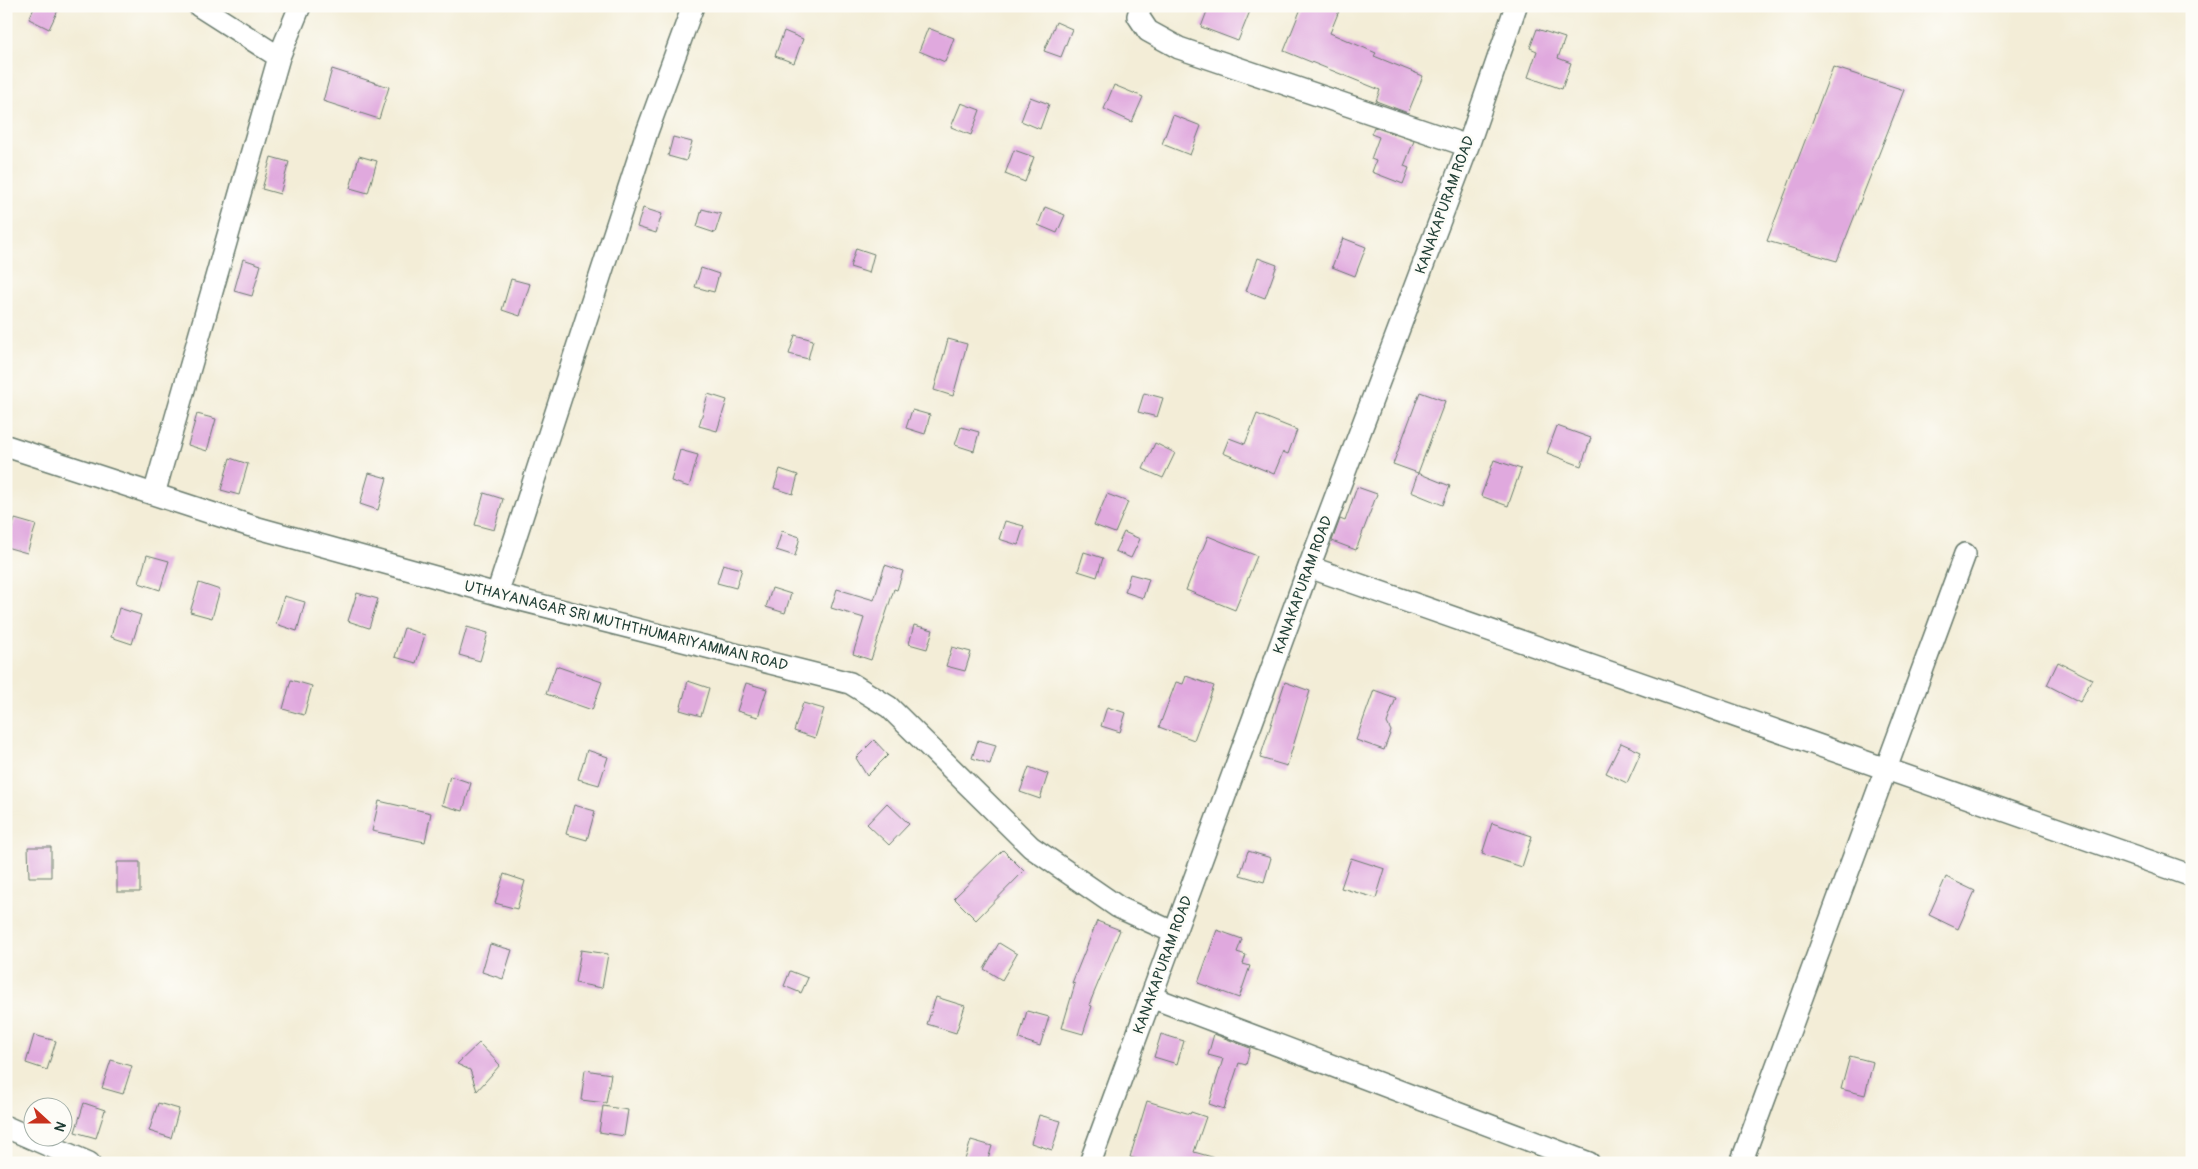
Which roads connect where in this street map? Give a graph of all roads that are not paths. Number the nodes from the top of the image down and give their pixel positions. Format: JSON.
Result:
{"nodes":[{"id":1,"x":199,"y":6,"type":"edge"},
{"id":2,"x":300,"y":6,"type":"edge"},
{"id":3,"x":694,"y":6,"type":"edge"},
{"id":4,"x":1141,"y":6,"type":"edge"},
{"id":5,"x":1516,"y":6,"type":"edge"},
{"id":6,"x":279,"y":56,"type":"junction"},
{"id":7,"x":1468,"y":146,"type":"junction"},
{"id":8,"x":6,"y":446,"type":"edge"},
{"id":9,"x":154,"y":494,"type":"junction"},
{"id":10,"x":1965,"y":554,"type":"dead end"},
{"id":11,"x":1309,"y":567,"type":"junction"},
{"id":12,"x":497,"y":594,"type":"junction"},
{"id":13,"x":1884,"y":769,"type":"junction"},
{"id":14,"x":2192,"y":876,"type":"edge"},
{"id":15,"x":1175,"y":933,"type":"junction"},
{"id":16,"x":1151,"y":997,"type":"junction"},
{"id":17,"x":6,"y":1127,"type":"edge"},
{"id":18,"x":89,"y":1163,"type":"edge"},
{"id":19,"x":1090,"y":1163,"type":"edge"},
{"id":20,"x":1589,"y":1163,"type":"edge"},
{"id":21,"x":1741,"y":1163,"type":"edge"}],
"edges":[{"from":1,"to":6,"type":"street"},
{"from":2,"to":6,"type":"street"},
{"from":3,"to":12,"type":"street"},
{"from":4,"to":7,"type":"street"},
{"from":5,"to":7,"type":"street","name":"KANAKAPURAM ROAD"},
{"from":6,"to":9,"type":"street"},
{"from":7,"to":11,"type":"street","name":"KANAKAPURAM ROAD"},
{"from":8,"to":9,"type":"street","name":"UTHAYANAGAR SRI MUTHTHUMARIYAMMAN ROAD"},
{"from":9,"to":12,"type":"street","name":"UTHAYANAGAR SRI MUTHTHUMARIYAMMAN ROAD"},
{"from":10,"to":13,"type":"street"},
{"from":11,"to":13,"type":"street"},
{"from":11,"to":15,"type":"street","name":"KANAKAPURAM ROAD"},
{"from":12,"to":15,"type":"street","name":"UTHAYANAGAR SRI MUTHTHUMARIYAMMAN ROAD"},
{"from":13,"to":14,"type":"street"},
{"from":13,"to":21,"type":"street"},
{"from":15,"to":16,"type":"street","name":"KANAKAPURAM ROAD"},
{"from":16,"to":19,"type":"street","name":"KANAKAPURAM ROAD"},
{"from":16,"to":20,"type":"street"},
{"from":17,"to":18,"type":"street"}]}
